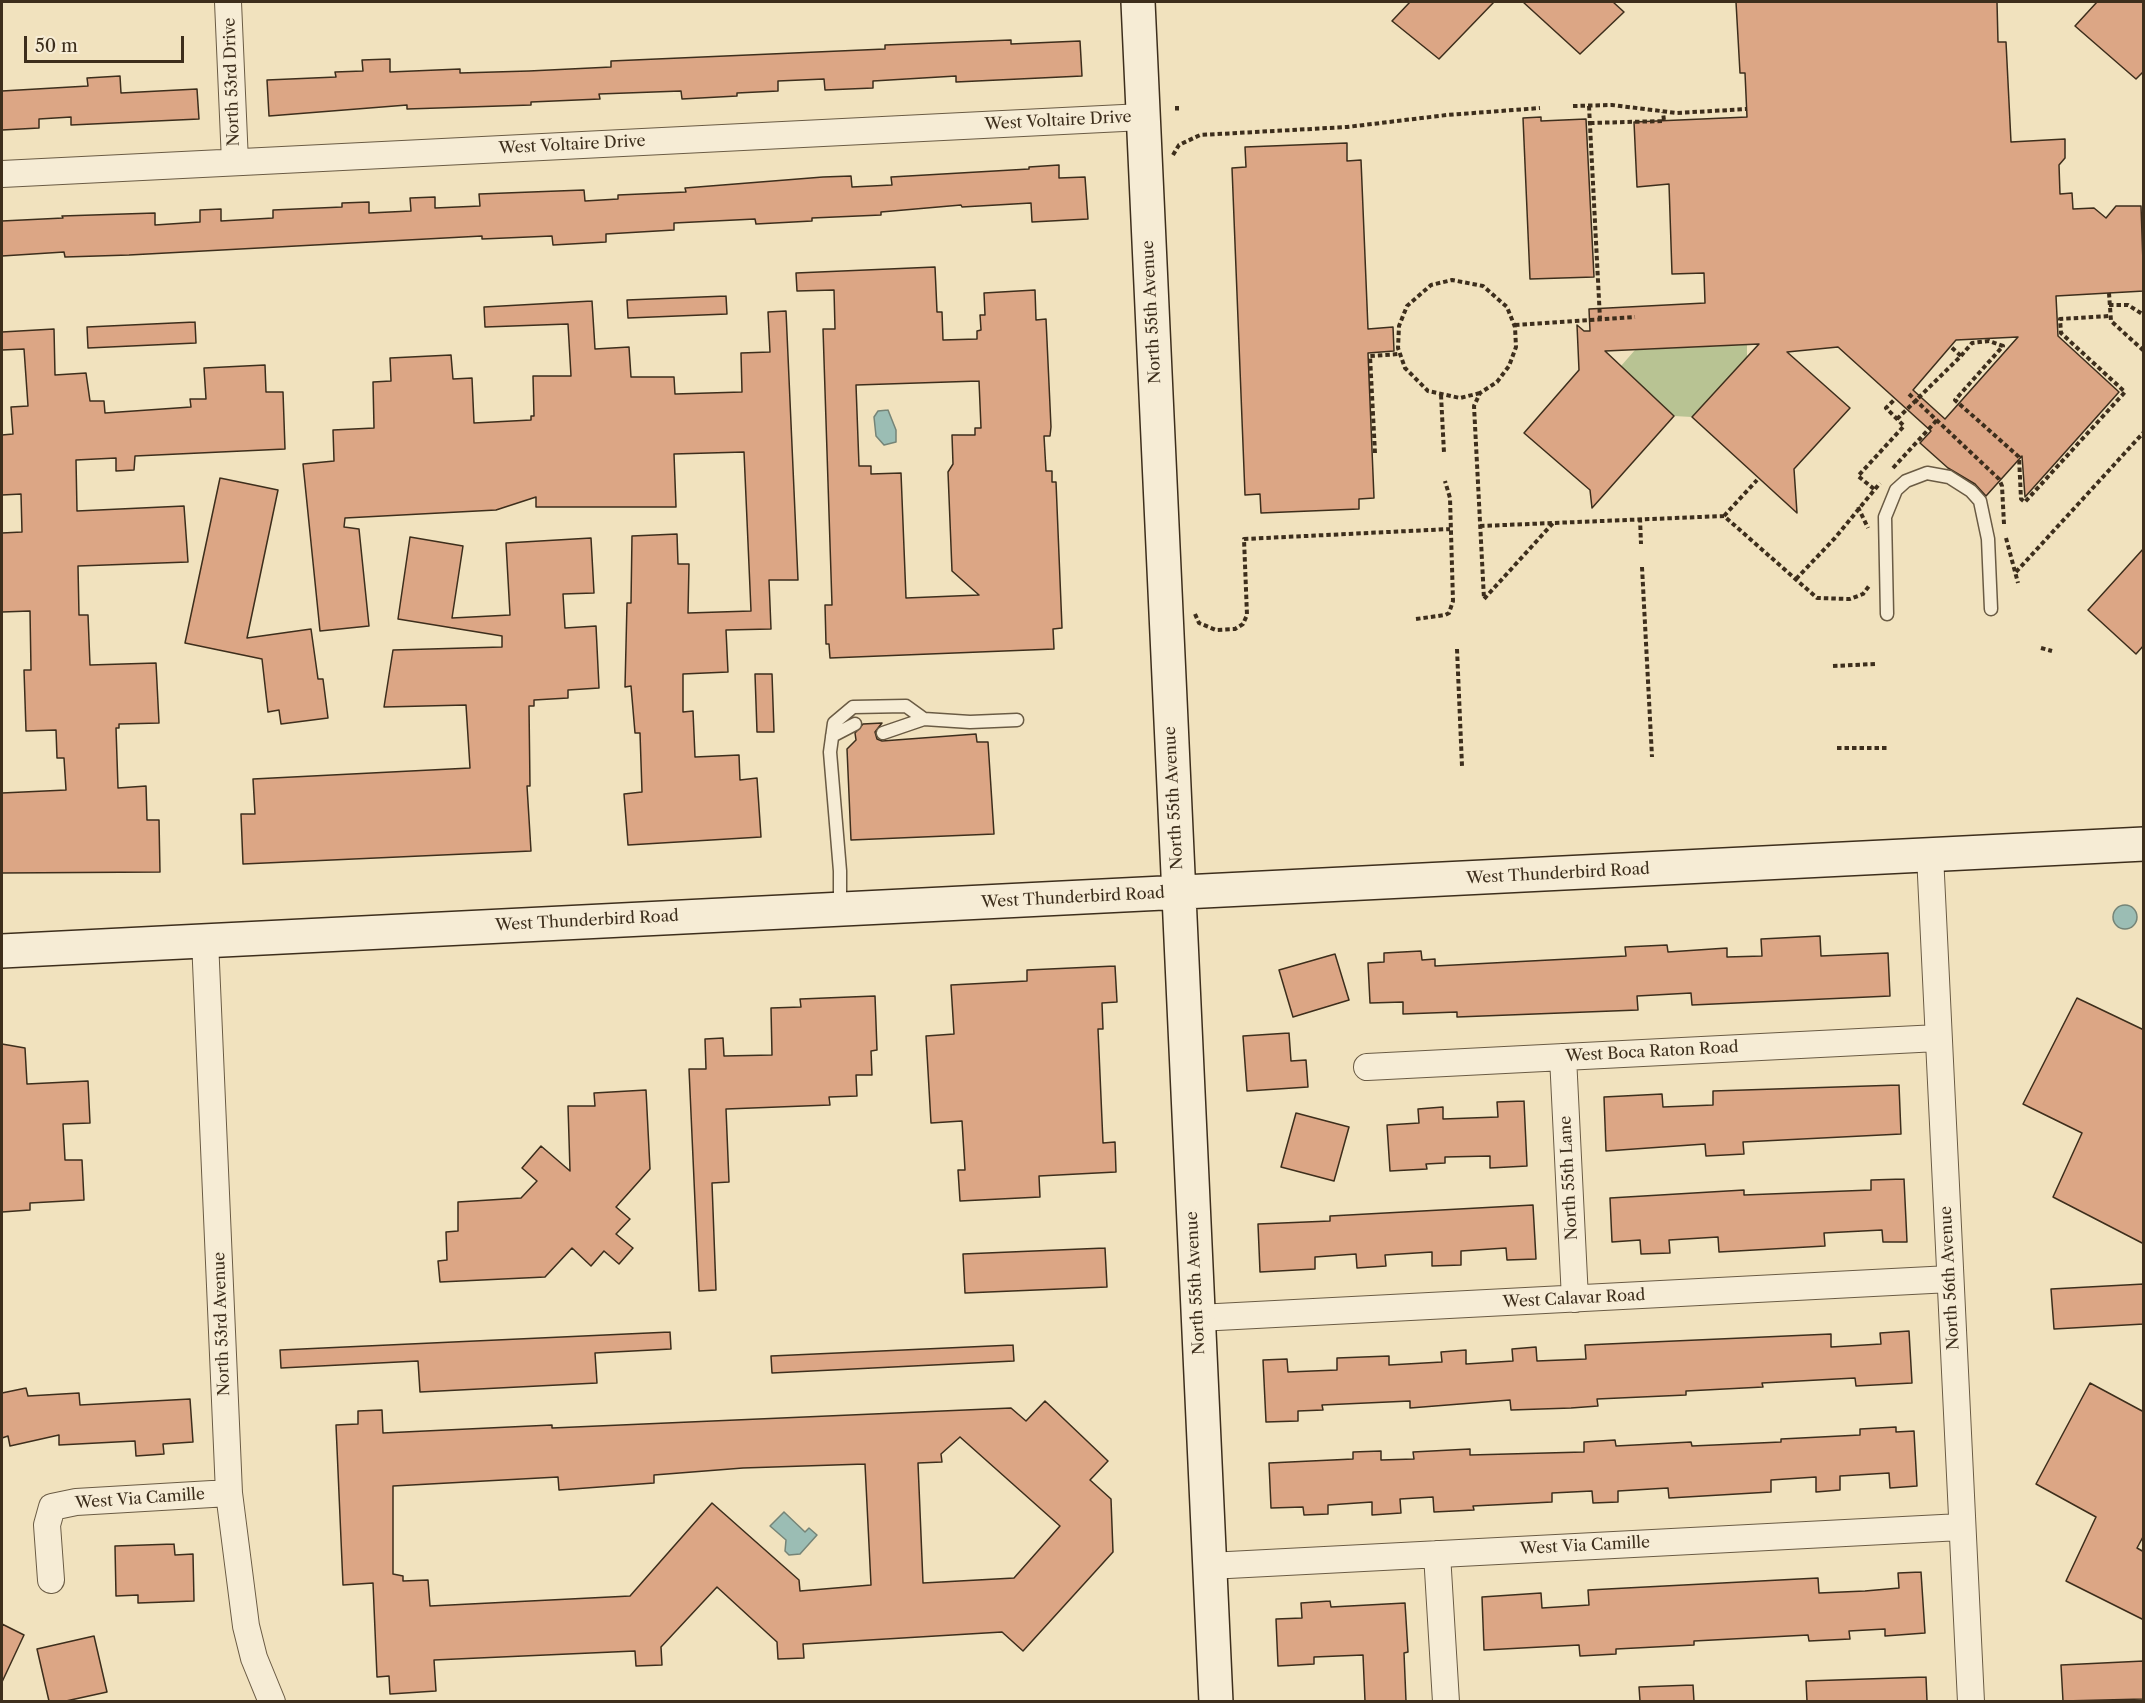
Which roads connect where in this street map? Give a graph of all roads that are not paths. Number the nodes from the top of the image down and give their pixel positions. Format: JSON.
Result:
{"nodes":[{"id":1,"x":228,"y":2,"type":"edge"},
{"id":2,"x":1138,"y":2,"type":"edge"},
{"id":3,"x":1143,"y":117,"type":"junction"},
{"id":4,"x":235,"y":162,"type":"junction"},
{"id":5,"x":2,"y":174,"type":"edge"},
{"id":6,"x":1991,"y":609,"type":"dead end"},
{"id":7,"x":1887,"y":614,"type":"dead end"},
{"id":8,"x":924,"y":719,"type":"junction"},
{"id":9,"x":1017,"y":720,"type":"dead end"},
{"id":10,"x":886,"y":728,"type":"dead end"},
{"id":11,"x":855,"y":730,"type":"dead end"},
{"id":12,"x":832,"y":736,"type":"junction"},
{"id":13,"x":2144,"y":844,"type":"edge"},
{"id":14,"x":1930,"y":855,"type":"junction"},
{"id":15,"x":1178,"y":893,"type":"junction"},
{"id":16,"x":840,"y":909,"type":"junction"},
{"id":17,"x":205,"y":940,"type":"junction"},
{"id":18,"x":2,"y":951,"type":"edge"},
{"id":19,"x":1938,"y":1038,"type":"junction"},
{"id":20,"x":1563,"y":1057,"type":"junction"},
{"id":21,"x":1367,"y":1067,"type":"dead end"},
{"id":22,"x":1950,"y":1279,"type":"junction"},
{"id":23,"x":1575,"y":1299,"type":"junction"},
{"id":24,"x":1198,"y":1318,"type":"junction"},
{"id":25,"x":230,"y":1493,"type":"junction"},
{"id":26,"x":1961,"y":1527,"type":"junction"},
{"id":27,"x":1437,"y":1554,"type":"junction"},
{"id":28,"x":1209,"y":1566,"type":"junction"},
{"id":29,"x":51,"y":1580,"type":"dead end"},
{"id":30,"x":272,"y":1701,"type":"edge"},
{"id":31,"x":1216,"y":1701,"type":"edge"},
{"id":32,"x":1446,"y":1701,"type":"edge"},
{"id":33,"x":1971,"y":1701,"type":"edge"}],
"edges":[{"from":1,"to":4,"type":"street","name":"North 53rd Drive"},
{"from":2,"to":3,"type":"main road","name":"North 55th Avenue"},
{"from":3,"to":4,"type":"street","name":"West Voltaire Drive"},
{"from":3,"to":15,"type":"main road","name":"North 55th Avenue"},
{"from":4,"to":5,"type":"street","name":"West Voltaire Drive"},
{"from":6,"to":7,"type":"lane"},
{"from":8,"to":9,"type":"lane"},
{"from":8,"to":10,"type":"lane"},
{"from":8,"to":12,"type":"lane"},
{"from":11,"to":12,"type":"lane"},
{"from":12,"to":16,"type":"lane"},
{"from":13,"to":14,"type":"main road","name":"West Thunderbird Road"},
{"from":14,"to":15,"type":"main road","name":"West Thunderbird Road"},
{"from":14,"to":19,"type":"street","name":"North 56th Avenue"},
{"from":15,"to":16,"type":"main road","name":"West Thunderbird Road"},
{"from":15,"to":24,"type":"main road","name":"North 55th Avenue"},
{"from":16,"to":17,"type":"main road","name":"West Thunderbird Road"},
{"from":17,"to":18,"type":"main road","name":"West Thunderbird Road"},
{"from":17,"to":25,"type":"street","name":"North 53rd Avenue"},
{"from":19,"to":20,"type":"street","name":"West Boca Raton Road"},
{"from":19,"to":22,"type":"street","name":"North 56th Avenue"},
{"from":20,"to":21,"type":"street","name":"West Boca Raton Road"},
{"from":20,"to":23,"type":"street","name":"North 55th Lane"},
{"from":22,"to":23,"type":"street","name":"West Calavar Road"},
{"from":22,"to":26,"type":"street","name":"North 56th Avenue"},
{"from":23,"to":24,"type":"street","name":"West Calavar Road"},
{"from":24,"to":28,"type":"main road","name":"North 55th Avenue"},
{"from":25,"to":29,"type":"street","name":"West Via Camille"},
{"from":25,"to":30,"type":"street","name":"North 53rd Avenue"},
{"from":26,"to":27,"type":"street","name":"West Via Camille"},
{"from":26,"to":33,"type":"street","name":"North 56th Avenue"},
{"from":27,"to":28,"type":"street","name":"West Via Camille"},
{"from":27,"to":32,"type":"street"},
{"from":28,"to":31,"type":"main road","name":"North 55th Avenue"}]}
